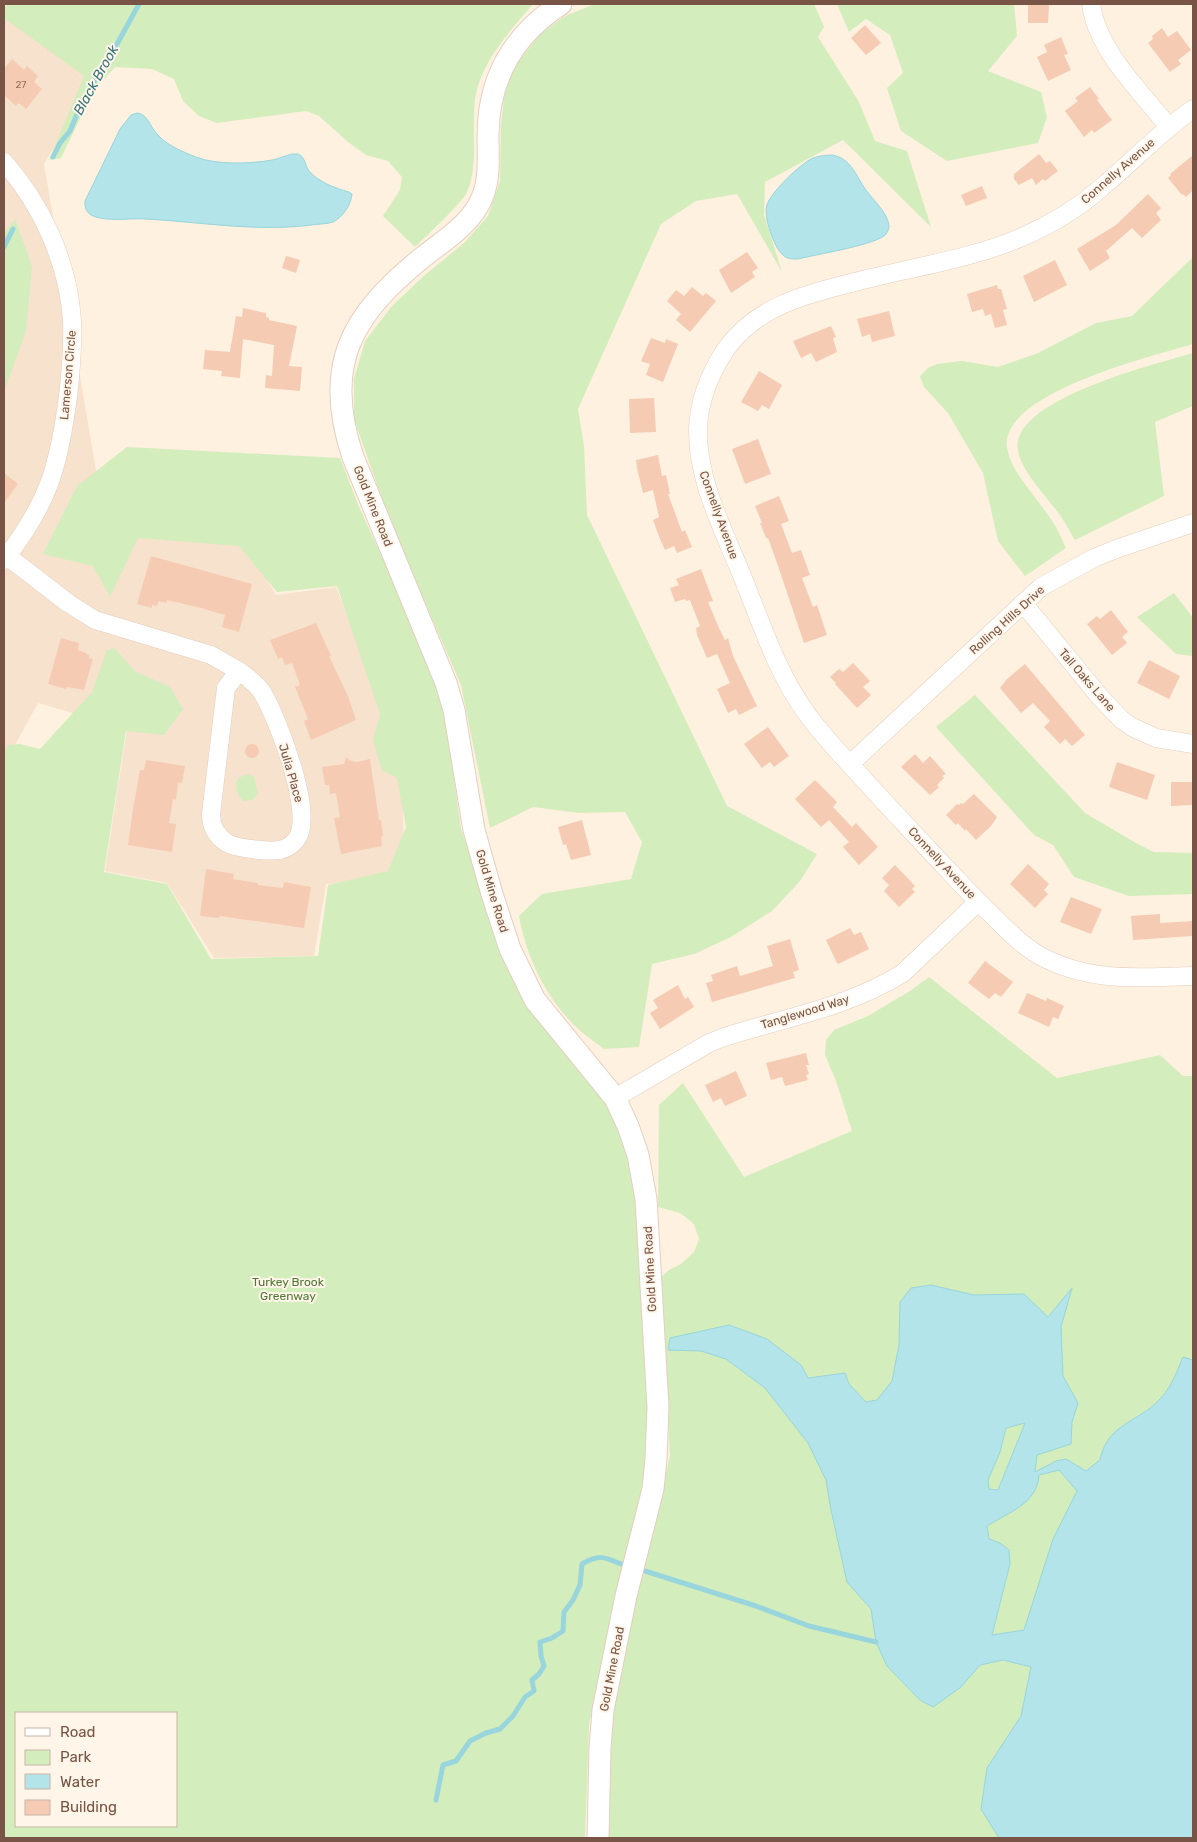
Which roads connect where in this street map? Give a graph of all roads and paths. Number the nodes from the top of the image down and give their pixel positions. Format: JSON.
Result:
{"nodes":[{"id":1,"x":561,"y":4,"type":"edge"},
{"id":2,"x":1092,"y":4,"type":"edge"},
{"id":3,"x":1193,"y":109,"type":"edge"},
{"id":4,"x":1169,"y":127,"type":"junction"},
{"id":5,"x":4,"y":162,"type":"edge"},
{"id":6,"x":1193,"y":523,"type":"edge"},
{"id":7,"x":6,"y":558,"type":"edge"},
{"id":8,"x":1023,"y":603,"type":"junction"},
{"id":9,"x":239,"y":671,"type":"junction"},
{"id":10,"x":1193,"y":744,"type":"edge"},
{"id":11,"x":850,"y":764,"type":"junction"},
{"id":12,"x":978,"y":902,"type":"junction"},
{"id":13,"x":1193,"y":976,"type":"edge"},
{"id":14,"x":615,"y":1098,"type":"junction"},
{"id":15,"x":598,"y":1838,"type":"edge"}],
"edges":[{"from":1,"to":14,"type":"street","name":"Gold Mine Road"},
{"from":2,"to":4,"type":"street"},
{"from":3,"to":4,"type":"street","name":"Connelly Avenue"},
{"from":4,"to":11,"type":"street","name":"Connelly Avenue"},
{"from":5,"to":7,"type":"street","name":"Lamerson Circle"},
{"from":6,"to":8,"type":"street","name":"Rolling Hills Drive"},
{"from":7,"to":9,"type":"street","name":"Julia Place"},
{"from":8,"to":10,"type":"street","name":"Tall Oaks Lane"},
{"from":8,"to":11,"type":"street","name":"Rolling Hills Drive"},
{"from":9,"to":9,"type":"street","name":"Julia Place"},
{"from":11,"to":12,"type":"street","name":"Connelly Avenue"},
{"from":12,"to":13,"type":"street","name":"Connelly Avenue"},
{"from":12,"to":14,"type":"street","name":"Tanglewood Way"},
{"from":14,"to":15,"type":"street","name":"Gold Mine Road"}]}
